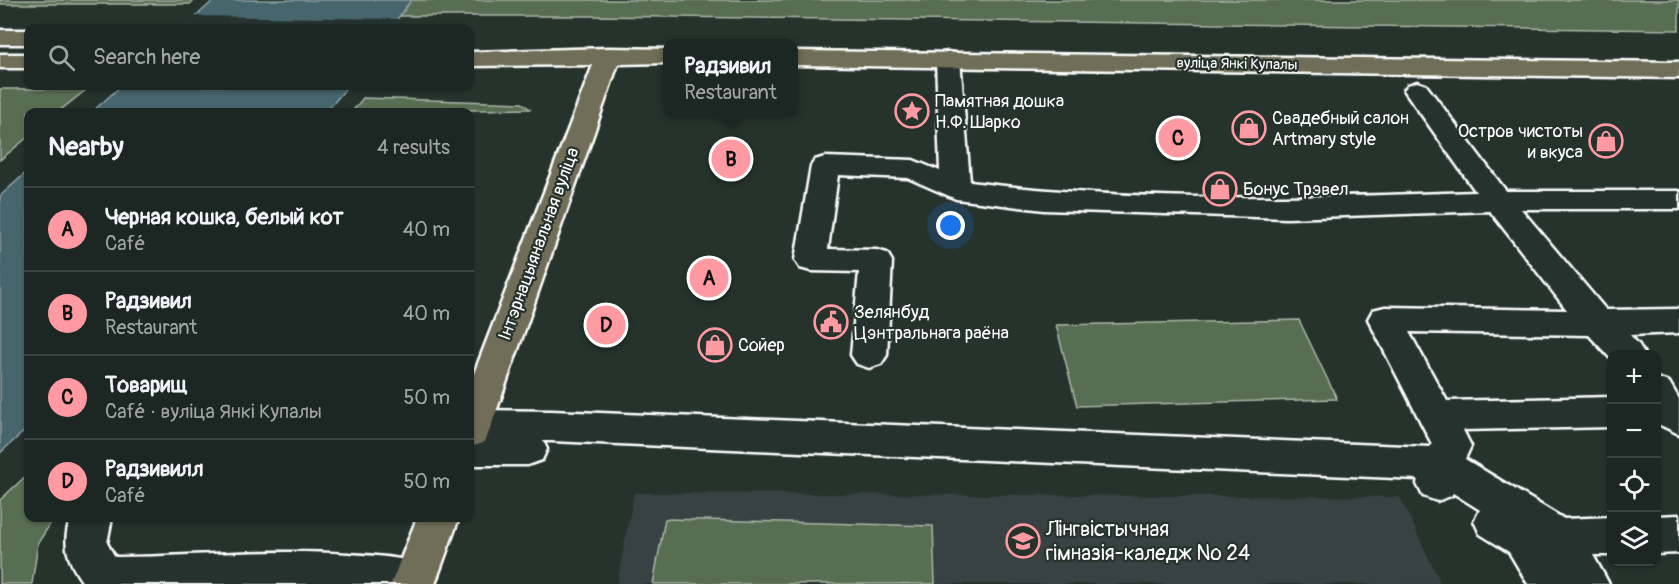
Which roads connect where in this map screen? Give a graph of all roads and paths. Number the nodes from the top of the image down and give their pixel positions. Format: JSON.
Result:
{"nodes":[{"id":1,"x":0,"y":37,"type":"edge"},
{"id":2,"x":24,"y":37,"type":"edge"},
{"id":3,"x":474,"y":45,"type":"edge"},
{"id":4,"x":609,"y":56,"type":"junction"},
{"id":5,"x":663,"y":56,"type":"edge"},
{"id":6,"x":798,"y":57,"type":"edge"},
{"id":7,"x":474,"y":59,"type":"edge"},
{"id":8,"x":948,"y":59,"type":"junction"},
{"id":9,"x":0,"y":61,"type":"edge"},
{"id":10,"x":24,"y":61,"type":"edge"},
{"id":11,"x":1386,"y":66,"type":"junction"},
{"id":12,"x":1679,"y":70,"type":"edge"},
{"id":13,"x":1417,"y":90,"type":"dead end"},
{"id":14,"x":956,"y":190,"type":"junction"},
{"id":15,"x":1679,"y":200,"type":"edge"},
{"id":16,"x":1493,"y":201,"type":"junction"},
{"id":17,"x":1679,"y":321,"type":"edge"},
{"id":18,"x":1587,"y":323,"type":"junction"},
{"id":19,"x":1622,"y":350,"type":"edge"},
{"id":20,"x":869,"y":355,"type":"dead end"},
{"id":21,"x":1607,"y":412,"type":"edge"},
{"id":22,"x":1436,"y":416,"type":"junction"},
{"id":23,"x":474,"y":424,"type":"edge"},
{"id":24,"x":474,"y":435,"type":"edge"},
{"id":25,"x":1439,"y":474,"type":"junction"},
{"id":26,"x":90,"y":522,"type":"edge"},
{"id":27,"x":436,"y":522,"type":"edge"},
{"id":28,"x":1679,"y":534,"type":"edge"},
{"id":29,"x":1661,"y":535,"type":"edge"},
{"id":30,"x":1607,"y":536,"type":"edge"},
{"id":31,"x":1541,"y":538,"type":"junction"},
{"id":32,"x":414,"y":582,"type":"edge"},
{"id":33,"x":1552,"y":584,"type":"edge"},
{"id":34,"x":1587,"y":584,"type":"edge"}],
"edges":[{"from":1,"to":2,"type":"main road"},
{"from":3,"to":4,"type":"main road"},
{"from":4,"to":5,"type":"main road"},
{"from":4,"to":7,"type":"main road"},
{"from":4,"to":23,"type":"main road","name":"Інтэрнацыянальная вуліца"},
{"from":6,"to":8,"type":"main road","name":"вуліца Янкі Купалы"},
{"from":8,"to":11,"type":"main road","name":"вуліца Янкі Купалы"},
{"from":8,"to":14,"type":"street"},
{"from":9,"to":10,"type":"main road"},
{"from":11,"to":12,"type":"main road","name":"вуліца Янкі Купалы"},
{"from":11,"to":16,"type":"street"},
{"from":13,"to":16,"type":"street"},
{"from":14,"to":16,"type":"street"},
{"from":14,"to":20,"type":"street"},
{"from":15,"to":16,"type":"street"},
{"from":16,"to":18,"type":"street"},
{"from":17,"to":18,"type":"street"},
{"from":18,"to":19,"type":"street"},
{"from":18,"to":22,"type":"street"},
{"from":21,"to":22,"type":"street"},
{"from":22,"to":25,"type":"street"},
{"from":24,"to":25,"type":"street"},
{"from":25,"to":31,"type":"street"},
{"from":26,"to":32,"type":"street"},
{"from":27,"to":32,"type":"main road"},
{"from":28,"to":29,"type":"street"},
{"from":30,"to":31,"type":"street"},
{"from":31,"to":33,"type":"street"},
{"from":31,"to":34,"type":"street"}]}
